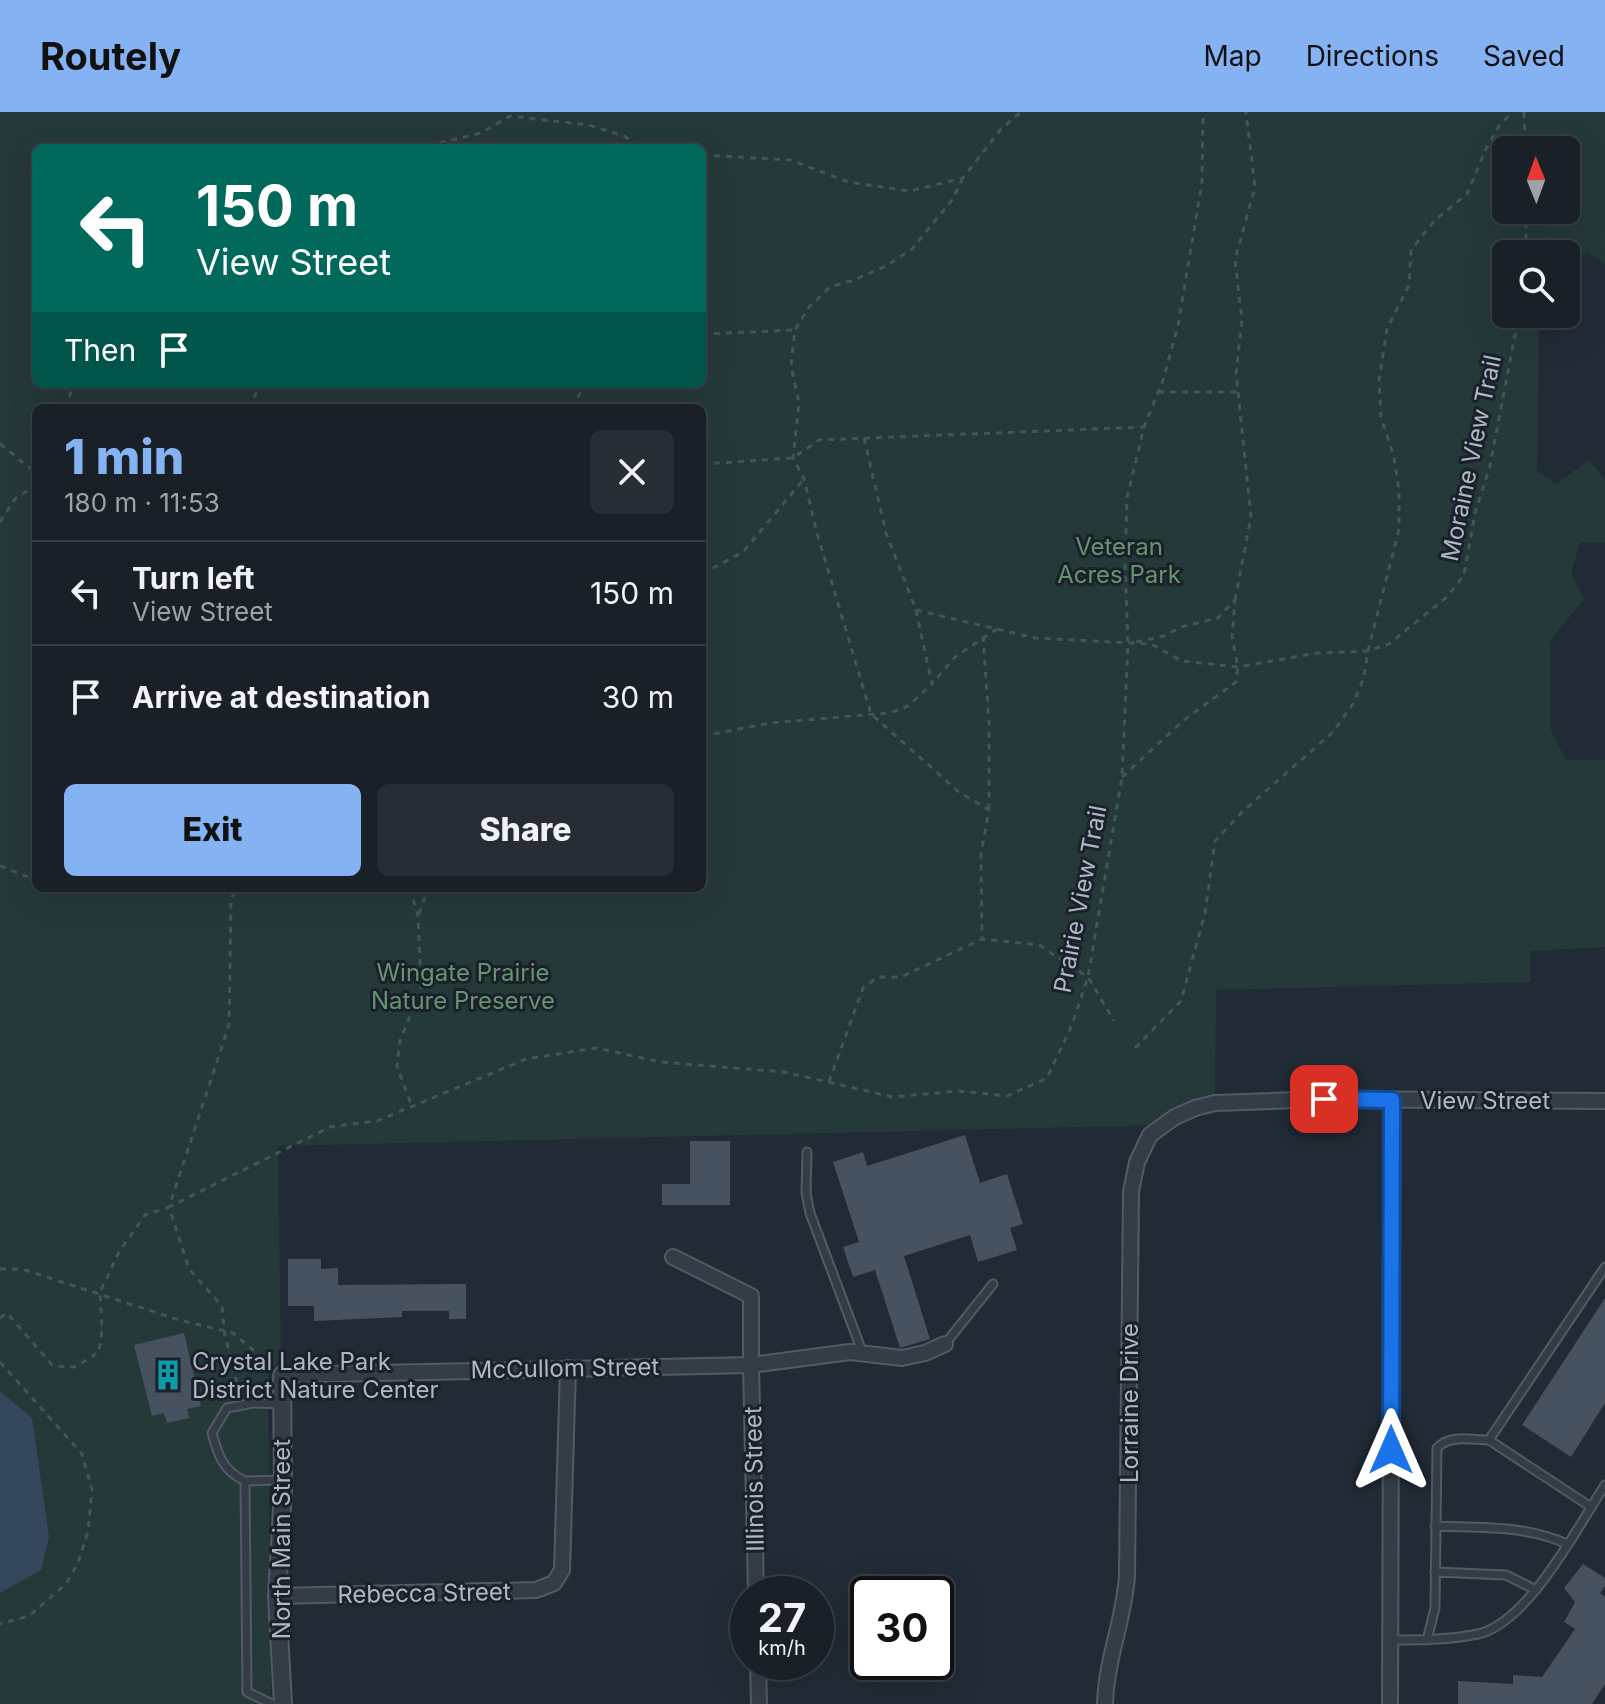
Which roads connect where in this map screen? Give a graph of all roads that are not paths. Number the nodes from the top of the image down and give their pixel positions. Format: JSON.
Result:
{"nodes":[{"id":1,"x":1392,"y":1100,"type":"junction"},
{"id":2,"x":1605,"y":1101,"type":"edge"},
{"id":3,"x":1175,"y":1117,"type":"joint"},
{"id":4,"x":807,"y":1152,"type":"dead end"},
{"id":5,"x":673,"y":1257,"type":"dead end"},
{"id":6,"x":1605,"y":1267,"type":"edge"},
{"id":7,"x":993,"y":1284,"type":"dead end"},
{"id":8,"x":945,"y":1344,"type":"joint"},
{"id":9,"x":863,"y":1354,"type":"junction"},
{"id":10,"x":751,"y":1365,"type":"junction"},
{"id":11,"x":568,"y":1368,"type":"junction"},
{"id":12,"x":282,"y":1375,"type":"joint"},
{"id":13,"x":282,"y":1404,"type":"junction"},
{"id":14,"x":1489,"y":1440,"type":"junction"},
{"id":15,"x":283,"y":1480,"type":"junction"},
{"id":16,"x":245,"y":1481,"type":"junction"},
{"id":17,"x":1605,"y":1485,"type":"edge"},
{"id":18,"x":1591,"y":1507,"type":"junction"},
{"id":19,"x":1435,"y":1526,"type":"junction"},
{"id":20,"x":1567,"y":1544,"type":"junction"},
{"id":21,"x":1435,"y":1572,"type":"junction"},
{"id":22,"x":756,"y":1576,"type":"edge"},
{"id":23,"x":1536,"y":1590,"type":"junction"},
{"id":24,"x":277,"y":1596,"type":"junction"},
{"id":25,"x":1390,"y":1640,"type":"junction"},
{"id":26,"x":1427,"y":1640,"type":"junction"},
{"id":27,"x":758,"y":1680,"type":"edge"},
{"id":28,"x":272,"y":1704,"type":"edge"},
{"id":29,"x":283,"y":1704,"type":"edge"},
{"id":30,"x":759,"y":1704,"type":"edge"},
{"id":31,"x":1105,"y":1704,"type":"edge"},
{"id":32,"x":1390,"y":1704,"type":"edge"}],
"edges":[{"from":1,"to":2,"type":"street","name":"View Street"},
{"from":1,"to":3,"type":"street","name":"View Street"},
{"from":1,"to":25,"type":"street"},
{"from":3,"to":31,"type":"street","name":"Lorraine Drive"},
{"from":4,"to":9,"type":"lane"},
{"from":5,"to":10,"type":"street","name":"Illinois Street"},
{"from":6,"to":14,"type":"lane"},
{"from":7,"to":8,"type":"lane"},
{"from":8,"to":9,"type":"street","name":"McCullom Street"},
{"from":9,"to":10,"type":"street","name":"McCullom Street"},
{"from":10,"to":11,"type":"street","name":"McCullom Street"},
{"from":10,"to":22,"type":"street","name":"Illinois Street"},
{"from":11,"to":12,"type":"street","name":"McCullom Street"},
{"from":11,"to":24,"type":"street","name":"Rebecca Street"},
{"from":12,"to":13,"type":"street","name":"North Main Street"},
{"from":13,"to":15,"type":"street","name":"North Main Street"},
{"from":13,"to":16,"type":"lane"},
{"from":14,"to":18,"type":"lane"},
{"from":14,"to":19,"type":"lane"},
{"from":15,"to":16,"type":"lane"},
{"from":15,"to":24,"type":"street","name":"North Main Street"},
{"from":16,"to":28,"type":"lane"},
{"from":17,"to":18,"type":"lane"},
{"from":18,"to":20,"type":"lane"},
{"from":19,"to":20,"type":"lane"},
{"from":19,"to":21,"type":"lane"},
{"from":20,"to":23,"type":"lane"},
{"from":21,"to":23,"type":"lane"},
{"from":21,"to":26,"type":"lane"},
{"from":23,"to":26,"type":"lane"},
{"from":24,"to":29,"type":"street","name":"North Main Street"},
{"from":25,"to":26,"type":"lane"},
{"from":25,"to":32,"type":"street"},
{"from":27,"to":30,"type":"street"}]}
